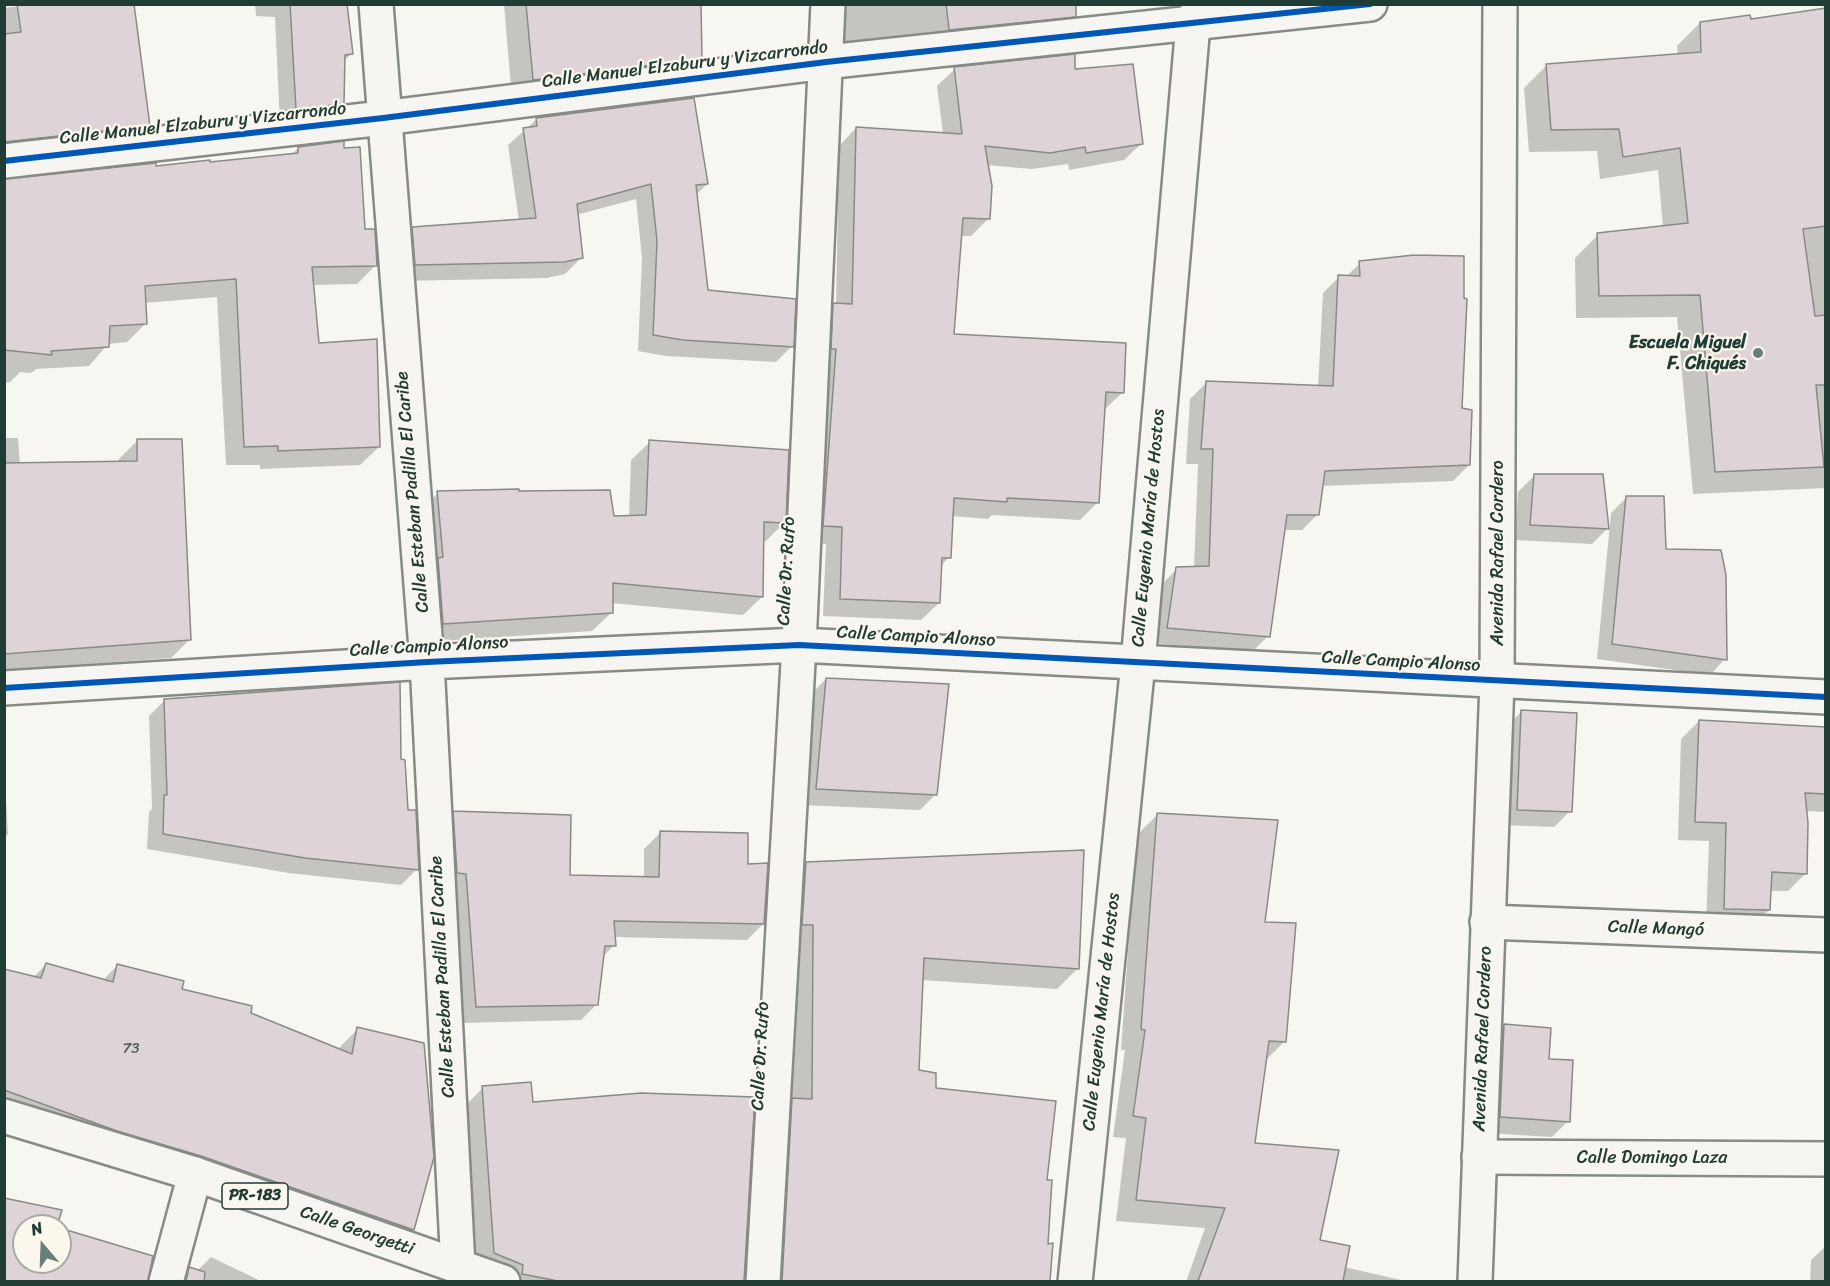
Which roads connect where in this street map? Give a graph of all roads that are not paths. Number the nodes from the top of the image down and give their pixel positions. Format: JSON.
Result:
{"nodes":[{"id":1,"x":376,"y":4,"type":"edge"},
{"id":2,"x":828,"y":4,"type":"edge"},
{"id":3,"x":1370,"y":4,"type":"edge"},
{"id":4,"x":1500,"y":4,"type":"edge"},
{"id":5,"x":1196,"y":14,"type":"edge"},
{"id":6,"x":826,"y":62,"type":"junction"},
{"id":7,"x":383,"y":118,"type":"junction"},
{"id":8,"x":4,"y":161,"type":"edge"},
{"id":9,"x":799,"y":645,"type":"junction"},
{"id":10,"x":427,"y":662,"type":"junction"},
{"id":11,"x":1137,"y":663,"type":"junction"},
{"id":12,"x":1497,"y":682,"type":"junction"},
{"id":13,"x":4,"y":688,"type":"edge"},
{"id":14,"x":1826,"y":697,"type":"edge"},
{"id":15,"x":1487,"y":922,"type":"junction"},
{"id":16,"x":1826,"y":935,"type":"edge"},
{"id":17,"x":4,"y":1116,"type":"edge"},
{"id":18,"x":1479,"y":1157,"type":"junction"},
{"id":19,"x":1826,"y":1159,"type":"edge"},
{"id":20,"x":195,"y":1174,"type":"junction"},
{"id":21,"x":458,"y":1267,"type":"junction"},
{"id":22,"x":166,"y":1281,"type":"edge"},
{"id":23,"x":503,"y":1281,"type":"edge"},
{"id":24,"x":763,"y":1281,"type":"edge"},
{"id":25,"x":1075,"y":1281,"type":"edge"},
{"id":26,"x":1474,"y":1281,"type":"edge"}],
"edges":[{"from":1,"to":7,"type":"street","name":"Calle Esteban Padilla El Caribe"},
{"from":2,"to":6,"type":"street","name":"Calle Dr. Rufo"},
{"from":3,"to":5,"type":"street","name":"Calle Manuel Elzaburu y Vizcarrondo"},
{"from":4,"to":12,"type":"street","name":"Avenida Rafael Cordero"},
{"from":5,"to":6,"type":"street","name":"Calle Manuel Elzaburu y Vizcarrondo"},
{"from":5,"to":11,"type":"street","name":"Calle Eugenio María de Hostos"},
{"from":6,"to":7,"type":"street","name":"Calle Manuel Elzaburu y Vizcarrondo"},
{"from":6,"to":9,"type":"street","name":"Calle Dr. Rufo"},
{"from":7,"to":8,"type":"street","name":"Calle Manuel Elzaburu y Vizcarrondo"},
{"from":7,"to":10,"type":"street","name":"Calle Esteban Padilla El Caribe"},
{"from":9,"to":10,"type":"street","name":"Calle Campio Alonso"},
{"from":9,"to":11,"type":"street","name":"Calle Campio Alonso"},
{"from":9,"to":24,"type":"street","name":"Calle Dr. Rufo"},
{"from":10,"to":13,"type":"street","name":"Calle Campio Alonso"},
{"from":10,"to":21,"type":"street","name":"Calle Esteban Padilla El Caribe"},
{"from":11,"to":12,"type":"street","name":"Calle Campio Alonso"},
{"from":11,"to":25,"type":"street","name":"Calle Eugenio María de Hostos"},
{"from":12,"to":14,"type":"street","name":"Calle Campio Alonso"},
{"from":12,"to":15,"type":"street","name":"Avenida Rafael Cordero"},
{"from":15,"to":16,"type":"street","name":"Calle Mangó"},
{"from":15,"to":18,"type":"street","name":"Avenida Rafael Cordero"},
{"from":17,"to":20,"type":"street","name":"Calle Georgetti","number":"PR-183"},
{"from":18,"to":19,"type":"street","name":"Calle Domingo Laza"},
{"from":18,"to":26,"type":"street","name":"Avenida Rafael Cordero"},
{"from":20,"to":21,"type":"street","name":"Calle Georgetti","number":"PR-183"},
{"from":20,"to":22,"type":"street"},
{"from":21,"to":23,"type":"street","name":"Calle Georgetti","number":"PR-183"}]}
